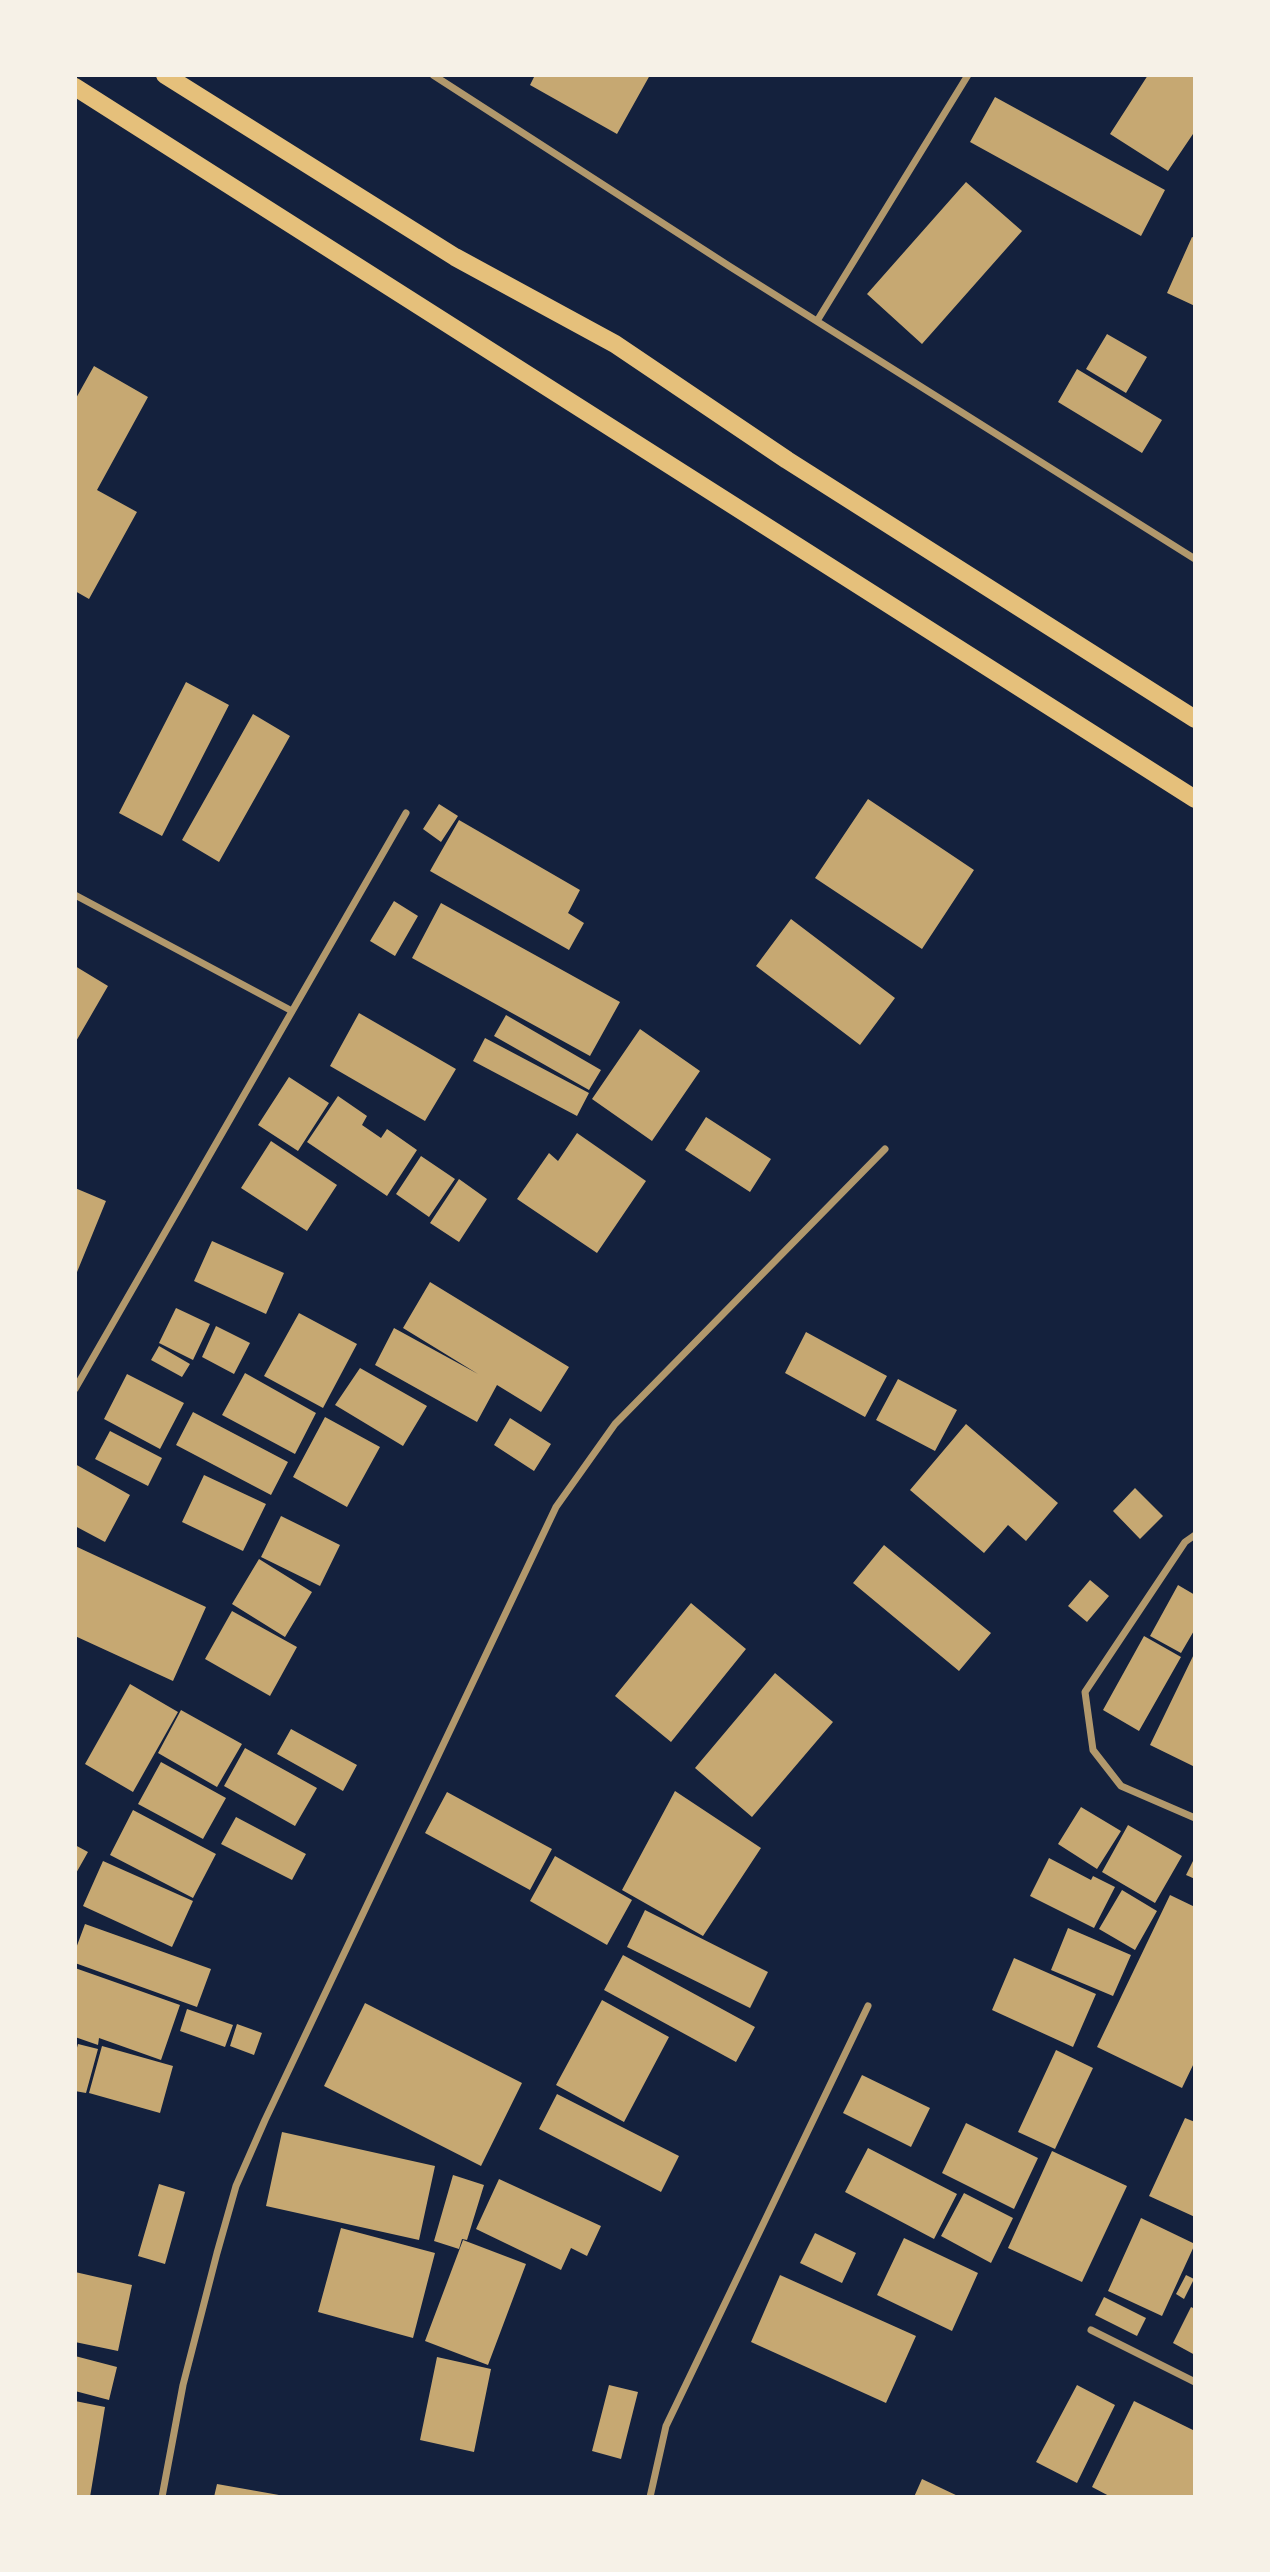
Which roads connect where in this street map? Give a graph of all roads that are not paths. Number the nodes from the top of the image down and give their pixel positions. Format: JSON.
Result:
{"nodes":[{"id":1,"x":165,"y":75,"type":"edge"},
{"id":2,"x":433,"y":75,"type":"edge"},
{"id":3,"x":968,"y":75,"type":"edge"},
{"id":4,"x":75,"y":87,"type":"edge"},
{"id":5,"x":817,"y":321,"type":"junction"},
{"id":6,"x":1195,"y":559,"type":"edge"},
{"id":7,"x":1195,"y":719,"type":"edge"},
{"id":8,"x":1195,"y":799,"type":"edge"},
{"id":9,"x":406,"y":813,"type":"dead end"},
{"id":10,"x":75,"y":895,"type":"edge"},
{"id":11,"x":292,"y":1011,"type":"junction"},
{"id":12,"x":885,"y":1149,"type":"dead end"},
{"id":13,"x":75,"y":1389,"type":"edge"},
{"id":14,"x":1195,"y":1535,"type":"edge"},
{"id":15,"x":1195,"y":1818,"type":"edge"},
{"id":16,"x":867,"y":2006,"type":"dead end"},
{"id":17,"x":1091,"y":2330,"type":"dead end"},
{"id":18,"x":1195,"y":2382,"type":"edge"},
{"id":19,"x":162,"y":2497,"type":"edge"},
{"id":20,"x":650,"y":2497,"type":"edge"}],
"edges":[{"from":1,"to":7,"type":"main road"},
{"from":2,"to":5,"type":"street"},
{"from":3,"to":5,"type":"street"},
{"from":4,"to":8,"type":"main road"},
{"from":5,"to":6,"type":"street"},
{"from":9,"to":11,"type":"street"},
{"from":10,"to":11,"type":"street"},
{"from":11,"to":13,"type":"street"},
{"from":12,"to":19,"type":"street"},
{"from":14,"to":15,"type":"street"},
{"from":16,"to":20,"type":"street"},
{"from":17,"to":18,"type":"street"}]}
